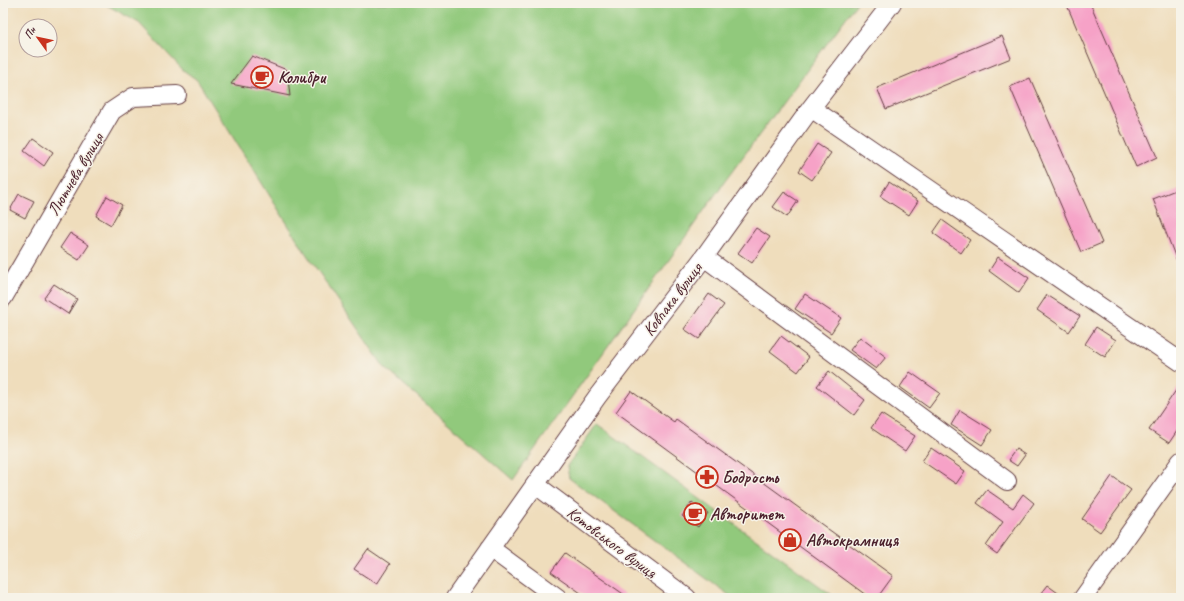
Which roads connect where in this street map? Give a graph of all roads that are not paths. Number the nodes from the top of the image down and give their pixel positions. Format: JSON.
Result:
{"nodes":[{"id":1,"x":892,"y":3,"type":"edge"},
{"id":2,"x":177,"y":95,"type":"dead end"},
{"id":3,"x":811,"y":108,"type":"junction"},
{"id":4,"x":704,"y":257,"type":"junction"},
{"id":5,"x":3,"y":298,"type":"edge"},
{"id":6,"x":1181,"y":362,"type":"edge"},
{"id":7,"x":1181,"y":461,"type":"edge"},
{"id":8,"x":1007,"y":481,"type":"dead end"},
{"id":9,"x":536,"y":485,"type":"junction"},
{"id":10,"x":490,"y":548,"type":"junction"},
{"id":11,"x":455,"y":598,"type":"edge"},
{"id":12,"x":558,"y":598,"type":"edge"},
{"id":13,"x":687,"y":598,"type":"edge"},
{"id":14,"x":1083,"y":598,"type":"edge"}],
"edges":[{"from":1,"to":3,"type":"street","name":"Ковпака вулиця"},
{"from":2,"to":5,"type":"street","name":"Лютнева вулиця"},
{"from":3,"to":4,"type":"street","name":"Ковпака вулиця"},
{"from":3,"to":6,"type":"street"},
{"from":4,"to":8,"type":"street"},
{"from":4,"to":9,"type":"street","name":"Ковпака вулиця"},
{"from":7,"to":14,"type":"street"},
{"from":9,"to":10,"type":"street","name":"Ковпака вулиця"},
{"from":9,"to":13,"type":"street","name":"Котовського вулиця"},
{"from":10,"to":11,"type":"street","name":"Ковпака вулиця"},
{"from":10,"to":12,"type":"street"}]}
